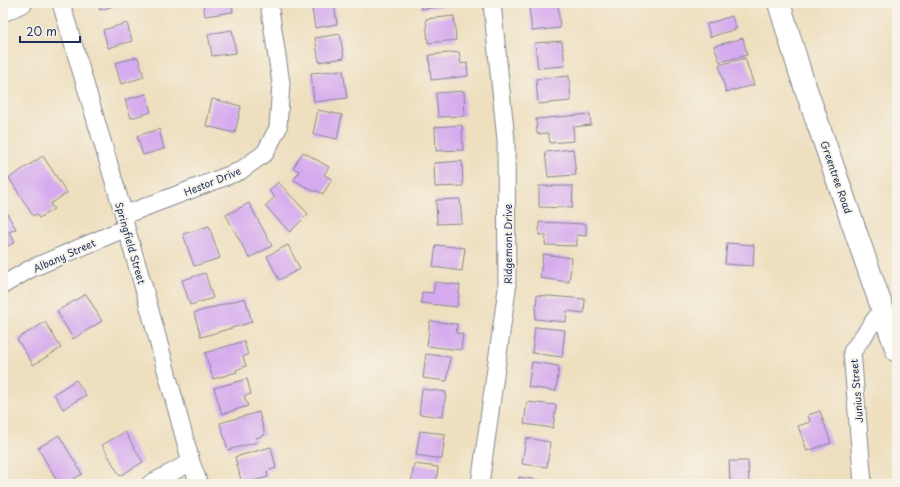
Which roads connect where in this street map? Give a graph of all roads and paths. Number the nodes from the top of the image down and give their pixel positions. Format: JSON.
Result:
{"nodes":[{"id":1,"x":24,"y":3,"type":"edge"},
{"id":2,"x":61,"y":3,"type":"edge"},
{"id":3,"x":269,"y":3,"type":"edge"},
{"id":4,"x":492,"y":3,"type":"edge"},
{"id":5,"x":779,"y":3,"type":"edge"},
{"id":6,"x":3,"y":13,"type":"edge"},
{"id":7,"x":125,"y":222,"type":"junction"},
{"id":8,"x":3,"y":285,"type":"edge"},
{"id":9,"x":883,"y":308,"type":"junction"},
{"id":10,"x":897,"y":351,"type":"edge"},
{"id":11,"x":191,"y":462,"type":"junction"},
{"id":12,"x":150,"y":484,"type":"edge"},
{"id":13,"x":199,"y":484,"type":"edge"},
{"id":14,"x":480,"y":484,"type":"edge"},
{"id":15,"x":863,"y":484,"type":"edge"}],
"edges":[{"from":1,"to":6,"type":"street"},
{"from":2,"to":7,"type":"street","name":"Springfield Street"},
{"from":3,"to":7,"type":"street","name":"Hestor Drive"},
{"from":4,"to":14,"type":"street","name":"Ridgemont Drive"},
{"from":5,"to":9,"type":"main road","name":"Greentree Road"},
{"from":7,"to":8,"type":"street","name":"Albany Street"},
{"from":7,"to":11,"type":"street","name":"Springfield Street"},
{"from":9,"to":10,"type":"main road","name":"Greentree Road"},
{"from":9,"to":15,"type":"street","name":"Junius Street"},
{"from":11,"to":12,"type":"street"},
{"from":11,"to":13,"type":"street","name":"Springfield Street"}]}
